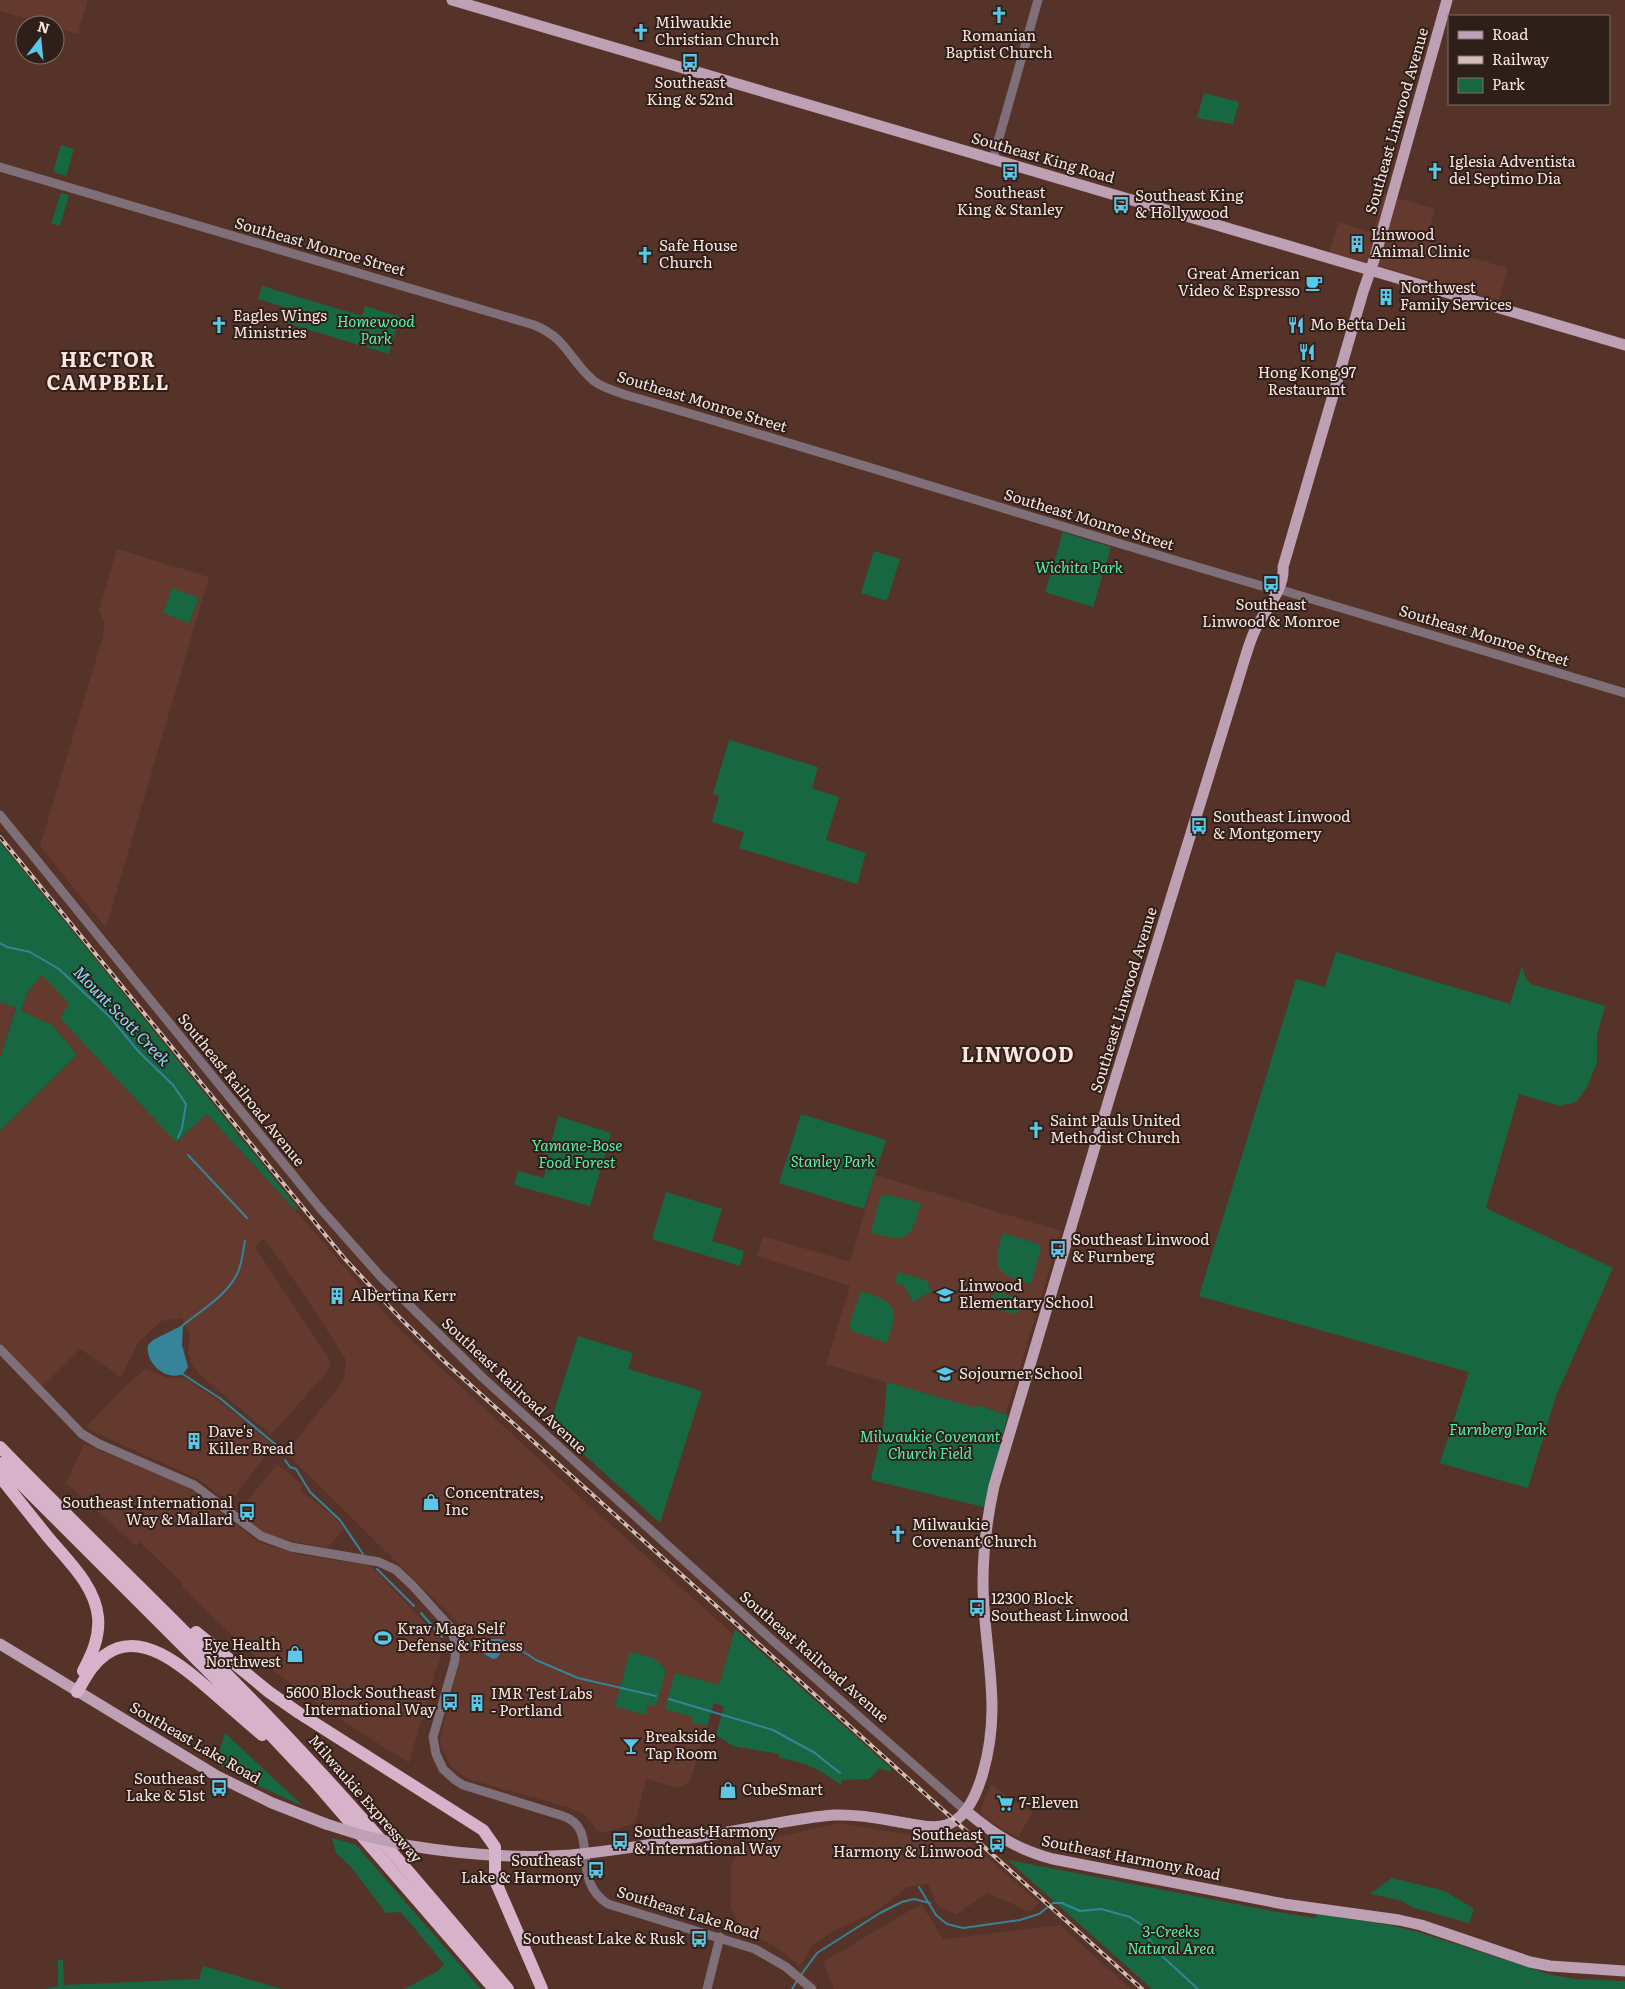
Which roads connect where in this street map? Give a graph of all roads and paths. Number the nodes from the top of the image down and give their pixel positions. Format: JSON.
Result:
{"nodes":[{"id":1,"x":452,"y":0,"type":"edge"},
{"id":2,"x":1038,"y":0,"type":"edge"},
{"id":3,"x":1447,"y":0,"type":"edge"},
{"id":4,"x":993,"y":159,"type":"junction"},
{"id":5,"x":0,"y":167,"type":"edge"},
{"id":6,"x":1370,"y":270,"type":"junction"},
{"id":7,"x":1625,"y":345,"type":"edge"},
{"id":8,"x":1275,"y":589,"type":"junction"},
{"id":9,"x":1625,"y":693,"type":"edge"},
{"id":10,"x":0,"y":815,"type":"edge"},
{"id":11,"x":0,"y":1349,"type":"edge"},
{"id":12,"x":0,"y":1447,"type":"edge"},
{"id":13,"x":0,"y":1462,"type":"edge"},
{"id":14,"x":0,"y":1477,"type":"edge"},
{"id":15,"x":135,"y":1582,"type":"junction"},
{"id":16,"x":0,"y":1644,"type":"edge"},
{"id":17,"x":74,"y":1690,"type":"junction"},
{"id":18,"x":315,"y":1782,"type":"junction"},
{"id":19,"x":966,"y":1811,"type":"junction"},
{"id":20,"x":584,"y":1853,"type":"junction"},
{"id":21,"x":496,"y":1855,"type":"junction"},
{"id":22,"x":720,"y":1937,"type":"junction"},
{"id":23,"x":1625,"y":1971,"type":"edge"},
{"id":24,"x":494,"y":1989,"type":"edge"},
{"id":25,"x":508,"y":1989,"type":"edge"},
{"id":26,"x":542,"y":1989,"type":"edge"},
{"id":27,"x":707,"y":1989,"type":"edge"},
{"id":28,"x":812,"y":1989,"type":"edge"}],
"edges":[{"from":1,"to":4,"type":"main road","name":"Southeast King Road"},
{"from":2,"to":4,"type":"street"},
{"from":3,"to":6,"type":"main road","name":"Southeast Linwood Avenue"},
{"from":4,"to":6,"type":"main road","name":"Southeast King Road"},
{"from":5,"to":8,"type":"street","name":"Southeast Monroe Street"},
{"from":6,"to":7,"type":"main road","name":"Southeast King Road"},
{"from":6,"to":8,"type":"main road","name":"Southeast Linwood Avenue"},
{"from":8,"to":9,"type":"street","name":"Southeast Monroe Street"},
{"from":8,"to":19,"type":"main road","name":"Southeast Linwood Avenue"},
{"from":10,"to":19,"type":"street","name":"Southeast Railroad Avenue"},
{"from":11,"to":20,"type":"street"},
{"from":12,"to":15,"type":"highway","name":"Milwaukie Expressway"},
{"from":13,"to":18,"type":"highway","name":"Milwaukie Expressway"},
{"from":14,"to":17,"type":"highway"},
{"from":15,"to":21,"type":"highway"},
{"from":15,"to":25,"type":"highway","name":"Milwaukie Expressway"},
{"from":16,"to":17,"type":"main road","name":"Southeast Lake Road"},
{"from":17,"to":18,"type":"highway"},
{"from":17,"to":21,"type":"main road","name":"Southeast Lake Road","bridge":true},
{"from":18,"to":24,"type":"highway","name":"Milwaukie Expressway"},
{"from":19,"to":20,"type":"main road"},
{"from":19,"to":23,"type":"main road","name":"Southeast Harmony Road"},
{"from":20,"to":21,"type":"main road","name":"Southeast Lake Road"},
{"from":20,"to":22,"type":"street","name":"Southeast Lake Road"},
{"from":21,"to":26,"type":"highway"},
{"from":22,"to":27,"type":"street"},
{"from":22,"to":28,"type":"street","name":"Southeast Lake Road"}]}
